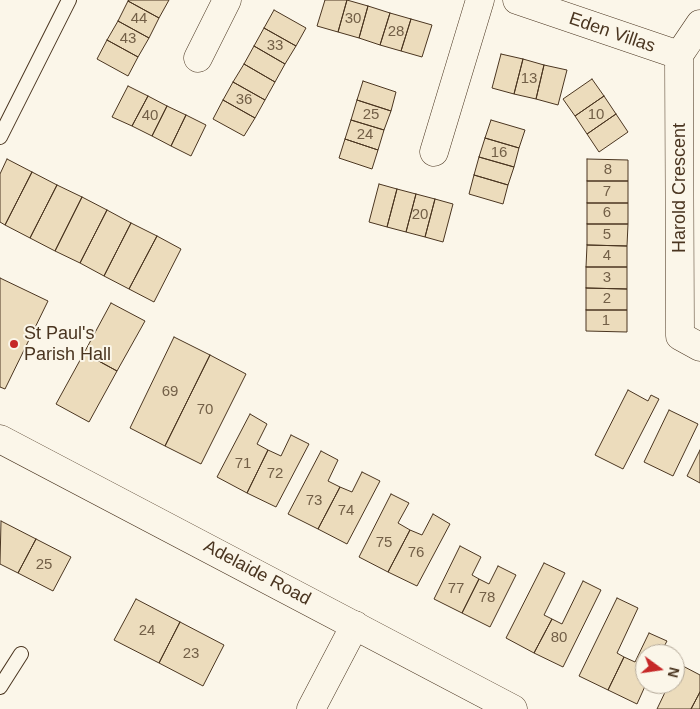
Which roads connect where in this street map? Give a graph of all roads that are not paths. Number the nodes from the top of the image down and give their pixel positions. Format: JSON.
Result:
{"nodes":[{"id":1,"x":69,"y":0,"type":"edge"},
{"id":2,"x":227,"y":0,"type":"edge"},
{"id":3,"x":480,"y":0,"type":"edge"},
{"id":4,"x":517,"y":0,"type":"edge"},
{"id":5,"x":700,"y":24,"type":"edge"},
{"id":6,"x":679,"y":55,"type":"junction"},
{"id":7,"x":198,"y":58,"type":"dead end"},
{"id":8,"x":0,"y":138,"type":"edge"},
{"id":9,"x":434,"y":152,"type":"dead end"},
{"id":10,"x":700,"y":347,"type":"edge"},
{"id":11,"x":0,"y":439,"type":"edge"},
{"id":12,"x":355,"y":625,"type":"junction"},
{"id":13,"x":21,"y":654,"type":"dead end"},
{"id":14,"x":0,"y":687,"type":"edge"},
{"id":15,"x":311,"y":709,"type":"edge"},
{"id":16,"x":513,"y":709,"type":"edge"}],
"edges":[{"from":1,"to":8,"type":"lane"},
{"from":2,"to":7,"type":"street"},
{"from":3,"to":9,"type":"street"},
{"from":4,"to":6,"type":"street","name":"Eden Villas"},
{"from":5,"to":6,"type":"street"},
{"from":6,"to":10,"type":"street","name":"Harold Crescent"},
{"from":11,"to":12,"type":"street","name":"Adelaide Road"},
{"from":12,"to":15,"type":"street"},
{"from":12,"to":16,"type":"street","name":"Adelaide Road"},
{"from":13,"to":14,"type":"lane"}]}
